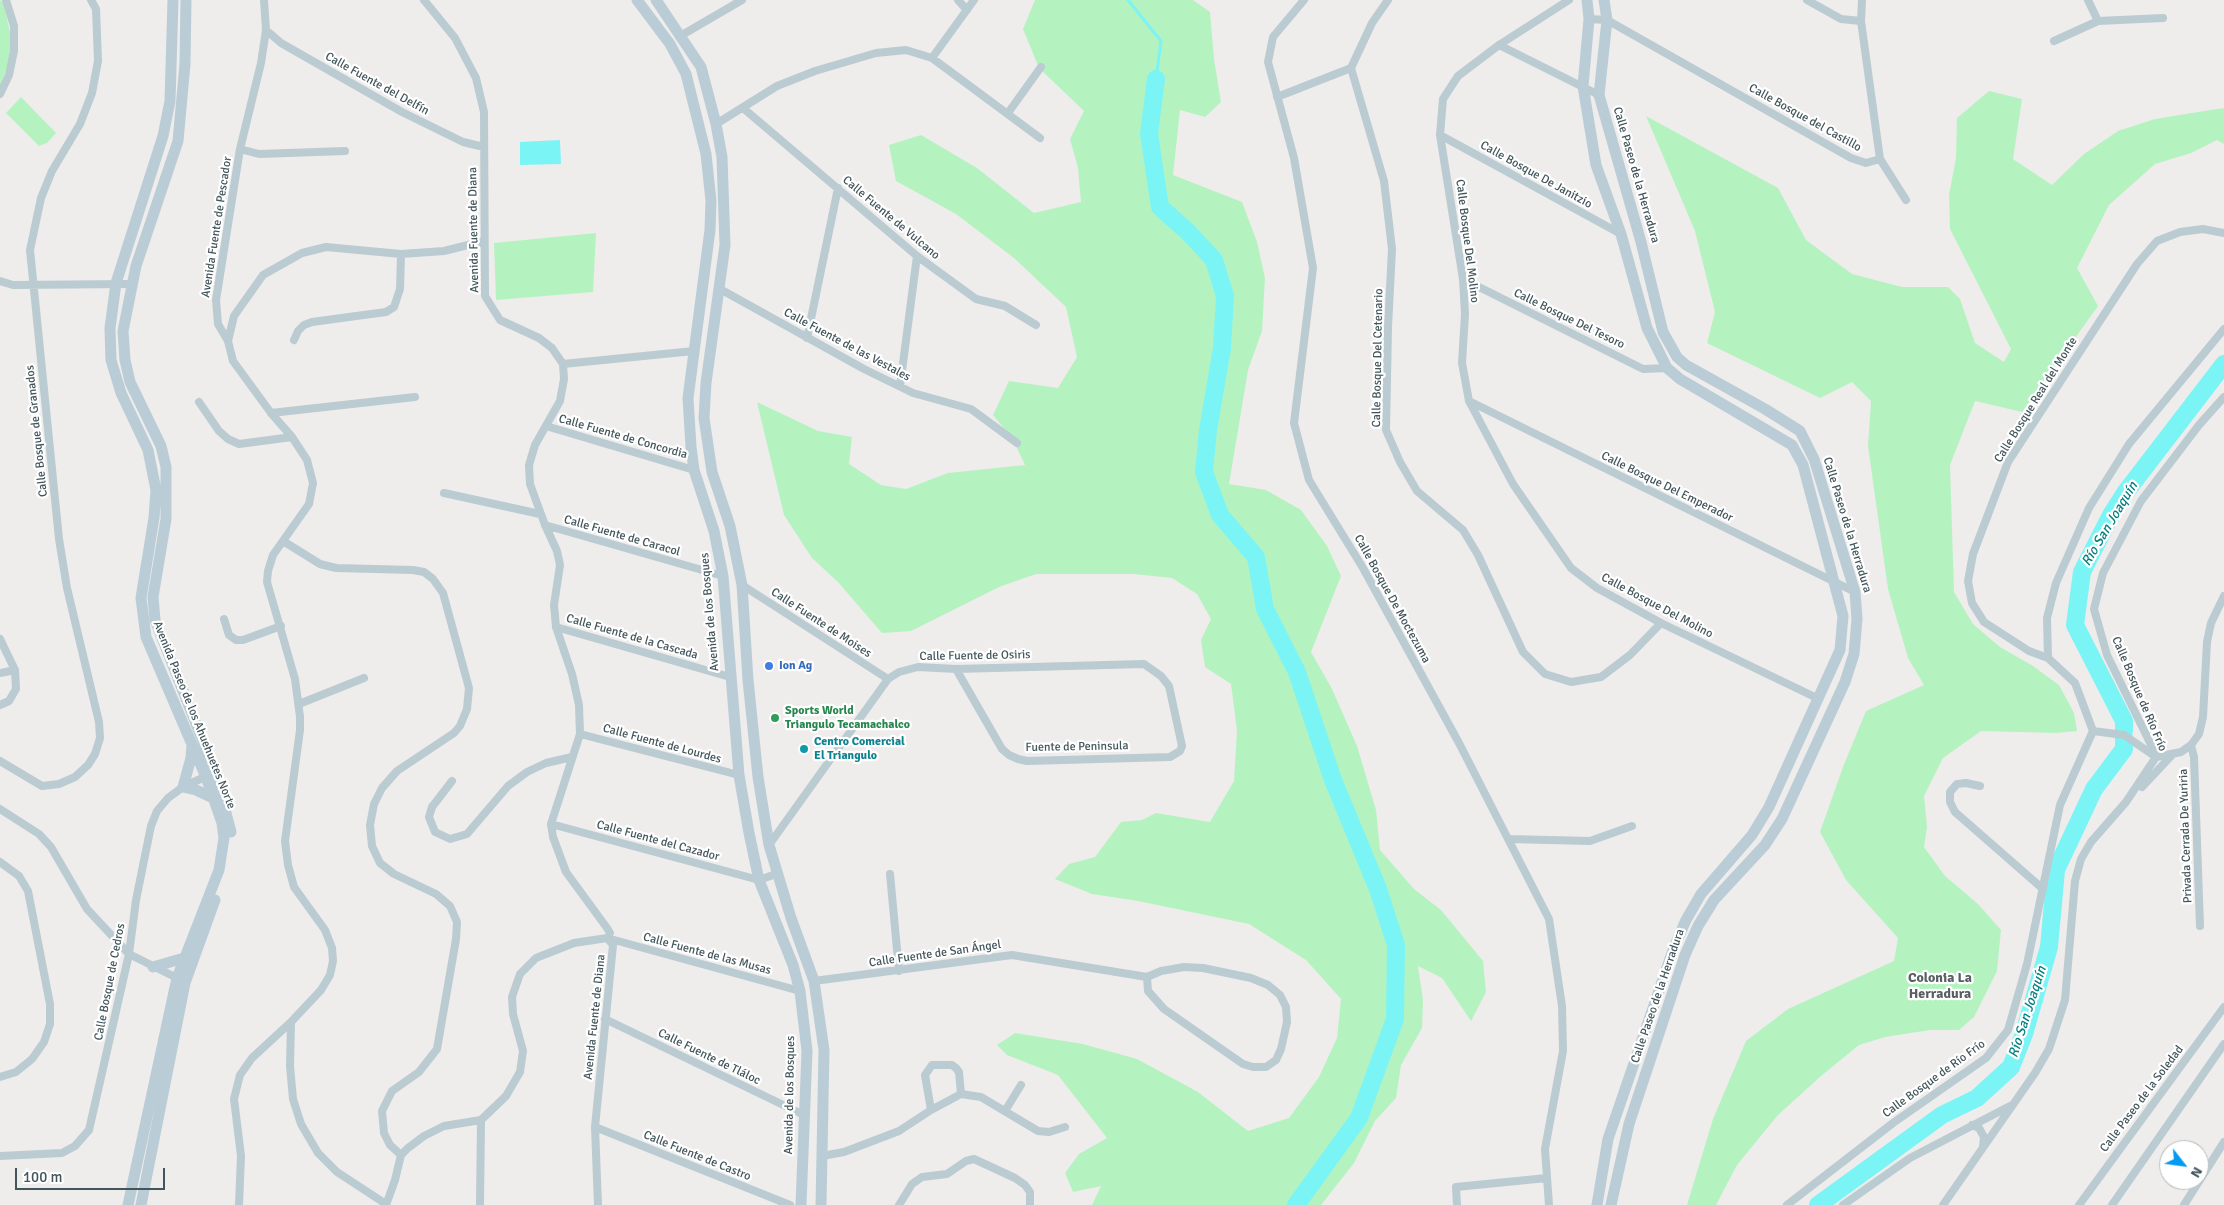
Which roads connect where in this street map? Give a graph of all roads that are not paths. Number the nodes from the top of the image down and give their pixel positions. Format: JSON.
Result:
{"nodes":[{"id":1,"x":6,"y":0,"type":"edge"},
{"id":2,"x":92,"y":0,"type":"edge"},
{"id":3,"x":174,"y":0,"type":"edge"},
{"id":4,"x":186,"y":0,"type":"edge"},
{"id":5,"x":264,"y":0,"type":"edge"},
{"id":6,"x":424,"y":0,"type":"edge"},
{"id":7,"x":637,"y":0,"type":"edge"},
{"id":8,"x":656,"y":0,"type":"edge"},
{"id":9,"x":742,"y":0,"type":"edge"},
{"id":10,"x":958,"y":0,"type":"edge"},
{"id":11,"x":974,"y":0,"type":"edge"},
{"id":12,"x":1304,"y":0,"type":"edge"},
{"id":13,"x":1388,"y":0,"type":"edge"},
{"id":14,"x":1569,"y":0,"type":"edge"},
{"id":15,"x":1587,"y":0,"type":"edge"},
{"id":16,"x":1604,"y":0,"type":"edge"},
{"id":17,"x":1807,"y":0,"type":"edge"},
{"id":18,"x":1862,"y":0,"type":"edge"},
{"id":19,"x":2088,"y":0,"type":"edge"},
{"id":20,"x":967,"y":10,"type":"junction"},
{"id":21,"x":2163,"y":18,"type":"dead end"},
{"id":22,"x":1589,"y":19,"type":"junction"},
{"id":23,"x":1607,"y":20,"type":"junction"},
{"id":24,"x":1861,"y":21,"type":"junction"},
{"id":25,"x":2098,"y":21,"type":"junction"},
{"id":26,"x":266,"y":30,"type":"junction"},
{"id":27,"x":682,"y":35,"type":"junction"},
{"id":28,"x":2054,"y":41,"type":"dead end"},
{"id":29,"x":1499,"y":45,"type":"junction"},
{"id":30,"x":932,"y":58,"type":"junction"},
{"id":31,"x":1041,"y":67,"type":"dead end"},
{"id":32,"x":1351,"y":68,"type":"junction"},
{"id":33,"x":1583,"y":86,"type":"junction"},
{"id":34,"x":0,"y":94,"type":"edge"},
{"id":35,"x":1599,"y":95,"type":"junction"},
{"id":36,"x":1277,"y":97,"type":"junction"},
{"id":37,"x":743,"y":108,"type":"junction"},
{"id":38,"x":1008,"y":114,"type":"junction"},
{"id":39,"x":716,"y":124,"type":"junction"},
{"id":40,"x":1440,"y":135,"type":"junction"},
{"id":41,"x":1040,"y":138,"type":"dead end"},
{"id":42,"x":484,"y":147,"type":"junction"},
{"id":43,"x":240,"y":149,"type":"junction"},
{"id":44,"x":344,"y":151,"type":"dead end"},
{"id":45,"x":1880,"y":159,"type":"junction"},
{"id":46,"x":838,"y":188,"type":"junction"},
{"id":47,"x":1906,"y":200,"type":"dead end"},
{"id":48,"x":2224,"y":233,"type":"edge"},
{"id":49,"x":1621,"y":234,"type":"junction"},
{"id":50,"x":484,"y":242,"type":"junction"},
{"id":51,"x":400,"y":254,"type":"junction"},
{"id":52,"x":917,"y":256,"type":"junction"},
{"id":53,"x":1463,"y":279,"type":"junction"},
{"id":54,"x":0,"y":281,"type":"edge"},
{"id":55,"x":116,"y":283,"type":"junction"},
{"id":56,"x":131,"y":284,"type":"junction"},
{"id":57,"x":33,"y":285,"type":"junction"},
{"id":58,"x":720,"y":289,"type":"junction"},
{"id":59,"x":1036,"y":325,"type":"dead end"},
{"id":60,"x":2224,"y":329,"type":"edge"},
{"id":61,"x":807,"y":338,"type":"junction"},
{"id":62,"x":294,"y":340,"type":"dead end"},
{"id":63,"x":228,"y":341,"type":"junction"},
{"id":64,"x":694,"y":351,"type":"junction"},
{"id":65,"x":563,"y":364,"type":"junction"},
{"id":66,"x":1667,"y":368,"type":"junction"},
{"id":67,"x":900,"y":386,"type":"junction"},
{"id":68,"x":414,"y":397,"type":"dead end"},
{"id":69,"x":2224,"y":397,"type":"edge"},
{"id":70,"x":199,"y":402,"type":"dead end"},
{"id":71,"x":1469,"y":402,"type":"junction"},
{"id":72,"x":271,"y":413,"type":"junction"},
{"id":73,"x":546,"y":426,"type":"junction"},
{"id":74,"x":292,"y":437,"type":"junction"},
{"id":75,"x":1017,"y":443,"type":"dead end"},
{"id":76,"x":694,"y":470,"type":"junction"},
{"id":77,"x":444,"y":493,"type":"dead end"},
{"id":78,"x":540,"y":514,"type":"junction"},
{"id":79,"x":545,"y":525,"type":"junction"},
{"id":80,"x":283,"y":541,"type":"junction"},
{"id":81,"x":723,"y":576,"type":"junction"},
{"id":82,"x":1836,"y":583,"type":"junction"},
{"id":83,"x":742,"y":585,"type":"junction"},
{"id":84,"x":1855,"y":592,"type":"junction"},
{"id":85,"x":2224,"y":596,"type":"edge"},
{"id":86,"x":224,"y":619,"type":"dead end"},
{"id":87,"x":1661,"y":623,"type":"junction"},
{"id":88,"x":281,"y":626,"type":"junction"},
{"id":89,"x":556,"y":627,"type":"junction"},
{"id":90,"x":1,"y":642,"type":"edge"},
{"id":91,"x":2048,"y":658,"type":"junction"},
{"id":92,"x":956,"y":669,"type":"junction"},
{"id":93,"x":15,"y":670,"type":"junction"},
{"id":94,"x":0,"y":673,"type":"edge"},
{"id":95,"x":730,"y":677,"type":"junction"},
{"id":96,"x":364,"y":678,"type":"dead end"},
{"id":97,"x":888,"y":679,"type":"junction"},
{"id":98,"x":1819,"y":699,"type":"junction"},
{"id":99,"x":299,"y":704,"type":"junction"},
{"id":100,"x":0,"y":705,"type":"edge"},
{"id":101,"x":2093,"y":731,"type":"junction"},
{"id":102,"x":580,"y":734,"type":"junction"},
{"id":103,"x":192,"y":743,"type":"junction"},
{"id":104,"x":2191,"y":745,"type":"junction"},
{"id":105,"x":1182,"y":746,"type":"joint"},
{"id":106,"x":2172,"y":755,"type":"junction"},
{"id":107,"x":572,"y":757,"type":"junction"},
{"id":108,"x":2156,"y":757,"type":"junction"},
{"id":109,"x":0,"y":761,"type":"edge"},
{"id":110,"x":211,"y":774,"type":"junction"},
{"id":111,"x":739,"y":775,"type":"junction"},
{"id":112,"x":452,"y":781,"type":"dead end"},
{"id":113,"x":1980,"y":786,"type":"dead end"},
{"id":114,"x":183,"y":787,"type":"junction"},
{"id":115,"x":2142,"y":787,"type":"dead end"},
{"id":116,"x":213,"y":798,"type":"junction"},
{"id":117,"x":0,"y":809,"type":"edge"},
{"id":118,"x":551,"y":824,"type":"junction"},
{"id":119,"x":1632,"y":826,"type":"dead end"},
{"id":120,"x":1509,"y":839,"type":"junction"},
{"id":121,"x":769,"y":845,"type":"junction"},
{"id":122,"x":0,"y":862,"type":"edge"},
{"id":123,"x":776,"y":874,"type":"junction"},
{"id":124,"x":890,"y":874,"type":"dead end"},
{"id":125,"x":759,"y":880,"type":"junction"},
{"id":126,"x":2043,"y":889,"type":"junction"},
{"id":127,"x":2200,"y":926,"type":"dead end"},
{"id":128,"x":607,"y":938,"type":"junction"},
{"id":129,"x":129,"y":954,"type":"junction"},
{"id":130,"x":184,"y":958,"type":"junction"},
{"id":131,"x":153,"y":966,"type":"junction"},
{"id":132,"x":899,"y":971,"type":"junction"},
{"id":133,"x":1147,"y":977,"type":"junction"},
{"id":134,"x":181,"y":980,"type":"junction"},
{"id":135,"x":814,"y":981,"type":"junction"},
{"id":136,"x":800,"y":991,"type":"junction"},
{"id":137,"x":2224,"y":1007,"type":"edge"},
{"id":138,"x":605,"y":1019,"type":"junction"},
{"id":139,"x":291,"y":1022,"type":"junction"},
{"id":140,"x":2224,"y":1044,"type":"edge"},
{"id":141,"x":0,"y":1077,"type":"edge"},
{"id":142,"x":1021,"y":1085,"type":"dead end"},
{"id":143,"x":961,"y":1094,"type":"junction"},
{"id":144,"x":2012,"y":1105,"type":"junction"},
{"id":145,"x":931,"y":1110,"type":"junction"},
{"id":146,"x":1006,"y":1111,"type":"junction"},
{"id":147,"x":804,"y":1115,"type":"junction"},
{"id":148,"x":481,"y":1120,"type":"junction"},
{"id":149,"x":1972,"y":1125,"type":"junction"},
{"id":150,"x":595,"y":1127,"type":"junction"},
{"id":151,"x":1065,"y":1127,"type":"dead end"},
{"id":152,"x":2224,"y":1142,"type":"edge"},
{"id":153,"x":1983,"y":1146,"type":"junction"},
{"id":154,"x":401,"y":1155,"type":"junction"},
{"id":155,"x":0,"y":1156,"type":"edge"},
{"id":156,"x":822,"y":1156,"type":"junction"},
{"id":157,"x":1547,"y":1178,"type":"junction"},
{"id":158,"x":128,"y":1205,"type":"edge"},
{"id":159,"x":141,"y":1205,"type":"edge"},
{"id":160,"x":239,"y":1205,"type":"edge"},
{"id":161,"x":386,"y":1205,"type":"edge"},
{"id":162,"x":480,"y":1205,"type":"edge"},
{"id":163,"x":598,"y":1205,"type":"edge"},
{"id":164,"x":790,"y":1205,"type":"edge"},
{"id":165,"x":801,"y":1205,"type":"edge"},
{"id":166,"x":821,"y":1205,"type":"edge"},
{"id":167,"x":899,"y":1205,"type":"edge"},
{"id":168,"x":1030,"y":1205,"type":"edge"},
{"id":169,"x":1458,"y":1205,"type":"edge"},
{"id":170,"x":1549,"y":1205,"type":"edge"},
{"id":171,"x":1597,"y":1205,"type":"edge"},
{"id":172,"x":1611,"y":1205,"type":"edge"},
{"id":173,"x":1787,"y":1205,"type":"edge"},
{"id":174,"x":1843,"y":1205,"type":"edge"},
{"id":175,"x":1943,"y":1205,"type":"edge"},
{"id":176,"x":2079,"y":1205,"type":"edge"},
{"id":177,"x":2112,"y":1205,"type":"edge"},
{"id":178,"x":2184,"y":1205,"type":"edge"}],
"edges":[{"from":1,"to":34,"type":"street"},
{"from":2,"to":57,"type":"street","name":"Calle Bosque de Granados"},
{"from":3,"to":55,"type":"main road","name":"Avenida Paseo de los Ahuehuetes Norte"},
{"from":4,"to":56,"type":"main road","name":"Avenida Paseo de los Ahuehuetes Norte"},
{"from":5,"to":26,"type":"street","name":"Avenida Fuente de Pescador"},
{"from":6,"to":42,"type":"street","name":"Avenida Fuente de Diana"},
{"from":7,"to":64,"type":"main road","name":"Avenida de los Bosques"},
{"from":8,"to":27,"type":"main road"},
{"from":9,"to":27,"type":"street"},
{"from":10,"to":20,"type":"street"},
{"from":11,"to":20,"type":"street"},
{"from":12,"to":36,"type":"street","name":"Calle Bosque De Moctezuma"},
{"from":13,"to":32,"type":"street"},
{"from":14,"to":29,"type":"street","name":"Calle Bosque Del Molino"},
{"from":15,"to":22,"type":"main road","name":"Calle Paseo de la Herradura"},
{"from":16,"to":23,"type":"main road","name":"Calle Paseo de la Herradura"},
{"from":17,"to":24,"type":"street"},
{"from":18,"to":24,"type":"street","name":"Calle Bosque del Castillo"},
{"from":19,"to":25,"type":"street"},
{"from":20,"to":30,"type":"street"},
{"from":21,"to":25,"type":"street"},
{"from":22,"to":23,"type":"street"},
{"from":22,"to":33,"type":"main road","name":"Calle Paseo de la Herradura"},
{"from":23,"to":35,"type":"main road","name":"Calle Paseo de la Herradura"},
{"from":23,"to":45,"type":"street","name":"Calle Bosque del Castillo"},
{"from":24,"to":45,"type":"street","name":"Calle Bosque del Castillo"},
{"from":25,"to":28,"type":"street"},
{"from":26,"to":42,"type":"street","name":"Calle Fuente del Delfín"},
{"from":26,"to":43,"type":"street","name":"Avenida Fuente de Pescador"},
{"from":27,"to":39,"type":"main road"},
{"from":29,"to":33,"type":"street"},
{"from":29,"to":40,"type":"street","name":"Calle Bosque Del Molino"},
{"from":30,"to":37,"type":"street"},
{"from":30,"to":38,"type":"street"},
{"from":31,"to":38,"type":"street"},
{"from":32,"to":36,"type":"street"},
{"from":32,"to":87,"type":"street","name":"Calle Bosque Del Cetenario"},
{"from":33,"to":35,"type":"street"},
{"from":33,"to":49,"type":"main road","name":"Calle Paseo de la Herradura"},
{"from":35,"to":84,"type":"main road","name":"Calle Paseo de la Herradura"},
{"from":36,"to":120,"type":"street","name":"Calle Bosque De Moctezuma"},
{"from":37,"to":39,"type":"street"},
{"from":37,"to":46,"type":"street","name":"Calle Fuente de Vulcano"},
{"from":38,"to":41,"type":"street"},
{"from":39,"to":58,"type":"main road"},
{"from":40,"to":49,"type":"street","name":"Calle Bosque De Janitzio"},
{"from":40,"to":53,"type":"street","name":"Calle Bosque Del Molino"},
{"from":42,"to":50,"type":"street","name":"Avenida Fuente de Diana"},
{"from":43,"to":44,"type":"street"},
{"from":43,"to":63,"type":"street","name":"Avenida Fuente de Pescador"},
{"from":45,"to":47,"type":"street"},
{"from":46,"to":52,"type":"street","name":"Calle Fuente de Vulcano"},
{"from":46,"to":61,"type":"street"},
{"from":48,"to":91,"type":"street","name":"Calle Bosque Real del Monte"},
{"from":49,"to":66,"type":"main road","name":"Calle Paseo de la Herradura"},
{"from":50,"to":51,"type":"street"},
{"from":50,"to":65,"type":"street","name":"Avenida Fuente de Diana"},
{"from":51,"to":62,"type":"street"},
{"from":51,"to":63,"type":"street"},
{"from":52,"to":59,"type":"street","name":"Calle Fuente de Vulcano"},
{"from":52,"to":67,"type":"street"},
{"from":53,"to":66,"type":"street","name":"Calle Bosque Del Tesoro"},
{"from":53,"to":71,"type":"street","name":"Calle Bosque Del Molino"},
{"from":54,"to":57,"type":"street"},
{"from":55,"to":56,"type":"street"},
{"from":55,"to":57,"type":"street"},
{"from":55,"to":103,"type":"main road","name":"Avenida Paseo de los Ahuehuetes Norte"},
{"from":56,"to":110,"type":"main road","name":"Avenida Paseo de los Ahuehuetes Norte"},
{"from":57,"to":109,"type":"street","name":"Calle Bosque de Granados"},
{"from":58,"to":61,"type":"street","name":"Calle Fuente de las Vestales"},
{"from":58,"to":83,"type":"main road"},
{"from":60,"to":91,"type":"street"},
{"from":61,"to":67,"type":"street","name":"Calle Fuente de las Vestales"},
{"from":63,"to":72,"type":"street","name":"Avenida Fuente de Pescador"},
{"from":64,"to":65,"type":"street"},
{"from":64,"to":76,"type":"main road","name":"Avenida de los Bosques"},
{"from":65,"to":73,"type":"street"},
{"from":66,"to":82,"type":"main road","name":"Calle Paseo de la Herradura"},
{"from":67,"to":75,"type":"street","name":"Calle Fuente de las Vestales"},
{"from":68,"to":72,"type":"street"},
{"from":69,"to":108,"type":"street","name":"Calle Bosque de Río Frío"},
{"from":70,"to":74,"type":"street"},
{"from":71,"to":82,"type":"street","name":"Calle Bosque Del Emperador"},
{"from":71,"to":87,"type":"street","name":"Calle Bosque Del Molino"},
{"from":72,"to":74,"type":"street","name":"Avenida Fuente de Pescador"},
{"from":73,"to":76,"type":"street","name":"Calle Fuente de Concordia"},
{"from":73,"to":78,"type":"street"},
{"from":74,"to":80,"type":"street","name":"Avenida Fuente de Pescador"},
{"from":76,"to":81,"type":"main road","name":"Avenida de los Bosques"},
{"from":77,"to":78,"type":"street"},
{"from":78,"to":79,"type":"street"},
{"from":79,"to":81,"type":"street","name":"Calle Fuente de Caracol"},
{"from":79,"to":89,"type":"street"},
{"from":80,"to":88,"type":"street","name":"Avenida Fuente de Pescador"},
{"from":80,"to":154,"type":"street"},
{"from":81,"to":95,"type":"main road","name":"Avenida de los Bosques"},
{"from":82,"to":84,"type":"street","name":"Calle Bosque Del Emperador"},
{"from":82,"to":98,"type":"main road","name":"Calle Paseo de la Herradura"},
{"from":83,"to":97,"type":"street","name":"Calle Fuente de Moises"},
{"from":83,"to":121,"type":"main road"},
{"from":84,"to":172,"type":"main road","name":"Calle Paseo de la Herradura"},
{"from":85,"to":104,"type":"street"},
{"from":86,"to":88,"type":"street"},
{"from":87,"to":98,"type":"street","name":"Calle Bosque Del Molino"},
{"from":88,"to":99,"type":"street","name":"Avenida Fuente de Pescador"},
{"from":89,"to":95,"type":"street","name":"Calle Fuente de la Cascada"},
{"from":89,"to":102,"type":"street"},
{"from":90,"to":93,"type":"street"},
{"from":91,"to":101,"type":"street","name":"Calle Bosque Real del Monte"},
{"from":92,"to":97,"type":"street","name":"Calle Fuente de Osiris"},
{"from":92,"to":105,"type":"street","name":"Fuente de Peninsula"},
{"from":92,"to":105,"type":"street","name":"Calle Fuente de Osiris"},
{"from":93,"to":94,"type":"street"},
{"from":93,"to":100,"type":"street"},
{"from":95,"to":111,"type":"main road","name":"Avenida de los Bosques"},
{"from":96,"to":99,"type":"street"},
{"from":97,"to":121,"type":"street"},
{"from":98,"to":171,"type":"main road","name":"Calle Paseo de la Herradura"},
{"from":99,"to":139,"type":"street","name":"Avenida Fuente de Pescador"},
{"from":101,"to":108,"type":"street"},
{"from":101,"to":126,"type":"street","name":"Calle Bosque de Río Frío"},
{"from":102,"to":107,"type":"street"},
{"from":102,"to":111,"type":"street","name":"Calle Fuente de Lourdes"},
{"from":103,"to":110,"type":"main road","name":"Avenida Paseo de los Ahuehuetes Norte"},
{"from":103,"to":114,"type":"main road"},
{"from":104,"to":106,"type":"street"},
{"from":104,"to":127,"type":"street","name":"Privada Cerrada De Yuriria"},
{"from":106,"to":108,"type":"street"},
{"from":106,"to":115,"type":"street"},
{"from":107,"to":112,"type":"street"},
{"from":107,"to":118,"type":"street"},
{"from":108,"to":144,"type":"street","name":"Calle Bosque de Río Frío"},
{"from":110,"to":114,"type":"street","name":"Calle Bosque de Cedros"},
{"from":110,"to":116,"type":"main road","name":"Avenida Paseo de los Ahuehuetes Norte"},
{"from":110,"to":134,"type":"main road","name":"Avenida Paseo de los Ahuehuetes Norte"},
{"from":111,"to":125,"type":"main road","name":"Avenida de los Bosques"},
{"from":113,"to":126,"type":"street"},
{"from":114,"to":116,"type":"main road"},
{"from":114,"to":129,"type":"street","name":"Calle Bosque de Cedros"},
{"from":116,"to":130,"type":"main road","name":"Avenida Paseo de los Ahuehuetes Norte"},
{"from":117,"to":129,"type":"street"},
{"from":118,"to":125,"type":"street","name":"Calle Fuente del Cazador"},
{"from":118,"to":128,"type":"street","name":"Avenida Fuente de Diana"},
{"from":119,"to":120,"type":"street"},
{"from":120,"to":157,"type":"street","name":"Calle Bosque De Moctezuma"},
{"from":121,"to":123,"type":"main road"},
{"from":122,"to":141,"type":"street"},
{"from":123,"to":125,"type":"street"},
{"from":123,"to":135,"type":"main road"},
{"from":124,"to":132,"type":"street"},
{"from":125,"to":136,"type":"main road","name":"Avenida de los Bosques"},
{"from":126,"to":173,"type":"street","name":"Calle Bosque de Río Frío"},
{"from":128,"to":136,"type":"street","name":"Calle Fuente de las Musas"},
{"from":128,"to":138,"type":"street","name":"Avenida Fuente de Diana"},
{"from":128,"to":148,"type":"street"},
{"from":129,"to":131,"type":"street"},
{"from":129,"to":155,"type":"street","name":"Calle Bosque de Cedros"},
{"from":130,"to":131,"type":"main road"},
{"from":130,"to":134,"type":"main road","name":"Avenida Paseo de los Ahuehuetes Norte"},
{"from":131,"to":134,"type":"street"},
{"from":132,"to":133,"type":"street","name":"Calle Fuente de San Ángel"},
{"from":132,"to":135,"type":"street","name":"Calle Fuente de San Ángel"},
{"from":133,"to":133,"type":"street","name":"Calle Fuente de San Ángel"},
{"from":134,"to":158,"type":"main road","name":"Avenida Paseo de los Ahuehuetes Norte"},
{"from":134,"to":159,"type":"main road","name":"Avenida Paseo de los Ahuehuetes Norte"},
{"from":135,"to":156,"type":"main road"},
{"from":136,"to":147,"type":"main road","name":"Avenida de los Bosques"},
{"from":137,"to":176,"type":"street","name":"Calle Paseo de la Soledad"},
{"from":138,"to":147,"type":"street","name":"Calle Fuente de Tláloc"},
{"from":138,"to":150,"type":"street","name":"Avenida Fuente de Diana"},
{"from":139,"to":160,"type":"street","name":"Avenida Fuente de Pescador"},
{"from":139,"to":161,"type":"street"},
{"from":140,"to":177,"type":"street"},
{"from":142,"to":146,"type":"street"},
{"from":143,"to":145,"type":"street"},
{"from":143,"to":145,"type":"street"},
{"from":143,"to":146,"type":"street"},
{"from":144,"to":149,"type":"street","name":"Calle Bosque de Río Frío"},
{"from":144,"to":153,"type":"street"},
{"from":145,"to":156,"type":"street"},
{"from":146,"to":151,"type":"street"},
{"from":147,"to":165,"type":"main road","name":"Avenida de los Bosques"},
{"from":148,"to":154,"type":"street"},
{"from":148,"to":162,"type":"street"},
{"from":149,"to":153,"type":"street"},
{"from":149,"to":174,"type":"street","name":"Calle Bosque de Río Frío"},
{"from":150,"to":163,"type":"street","name":"Avenida Fuente de Diana"},
{"from":150,"to":164,"type":"street","name":"Calle Fuente de Castro"},
{"from":152,"to":178,"type":"street"},
{"from":153,"to":175,"type":"street"},
{"from":154,"to":161,"type":"street"},
{"from":156,"to":166,"type":"main road"},
{"from":157,"to":169,"type":"street"},
{"from":157,"to":170,"type":"street","name":"Calle Bosque De Moctezuma"},
{"from":167,"to":168,"type":"street"}]}
